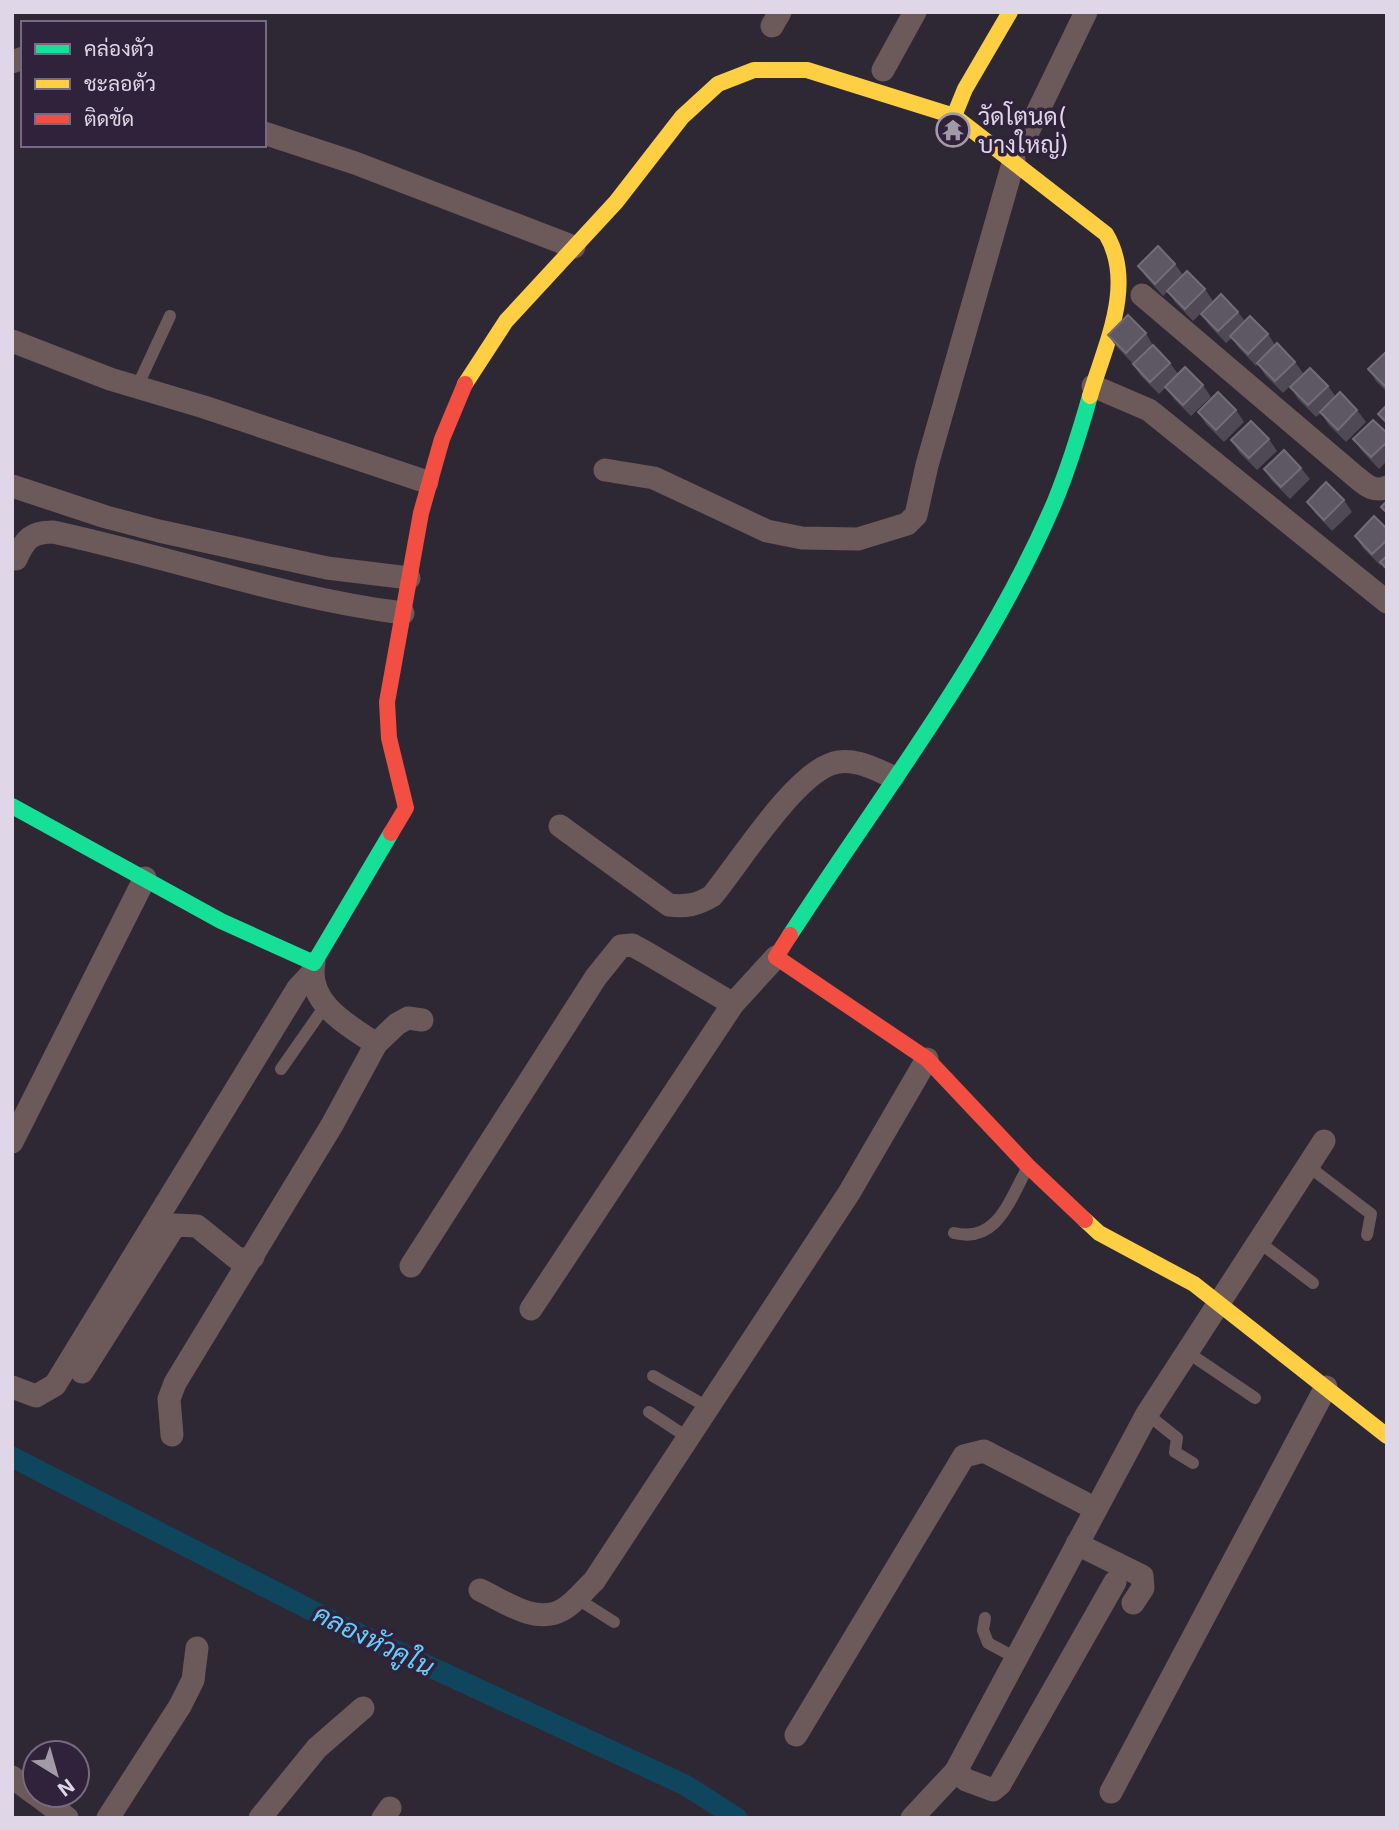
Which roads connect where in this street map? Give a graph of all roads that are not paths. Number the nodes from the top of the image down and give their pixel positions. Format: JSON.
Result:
{"nodes":[{"id":1,"x":915,"y":12,"type":"edge"},
{"id":2,"x":1010,"y":12,"type":"edge"},
{"id":3,"x":1086,"y":12,"type":"edge"},
{"id":4,"x":883,"y":70,"type":"dead end"},
{"id":5,"x":954,"y":116,"type":"junction"},
{"id":6,"x":266,"y":134,"type":"edge"},
{"id":7,"x":1019,"y":150,"type":"junction"},
{"id":8,"x":574,"y":247,"type":"junction"},
{"id":9,"x":1142,"y":295,"type":"dead end"},
{"id":10,"x":170,"y":316,"type":"dead end"},
{"id":11,"x":12,"y":341,"type":"edge"},
{"id":12,"x":1093,"y":386,"type":"junction"},
{"id":13,"x":136,"y":387,"type":"junction"},
{"id":14,"x":605,"y":470,"type":"dead end"},
{"id":15,"x":427,"y":482,"type":"junction"},
{"id":16,"x":12,"y":486,"type":"edge"},
{"id":17,"x":1387,"y":487,"type":"edge"},
{"id":18,"x":16,"y":559,"type":"dead end"},
{"id":19,"x":409,"y":578,"type":"junction"},
{"id":20,"x":1387,"y":602,"type":"edge"},
{"id":21,"x":403,"y":613,"type":"junction"},
{"id":22,"x":893,"y":777,"type":"junction"},
{"id":23,"x":12,"y":806,"type":"edge"},
{"id":24,"x":560,"y":825,"type":"dead end"},
{"id":25,"x":145,"y":878,"type":"junction"},
{"id":26,"x":776,"y":957,"type":"junction"},
{"id":27,"x":313,"y":968,"type":"junction"},
{"id":28,"x":733,"y":1004,"type":"junction"},
{"id":29,"x":325,"y":1006,"type":"junction"},
{"id":30,"x":422,"y":1020,"type":"dead end"},
{"id":31,"x":376,"y":1044,"type":"junction"},
{"id":32,"x":927,"y":1059,"type":"junction"},
{"id":33,"x":281,"y":1069,"type":"dead end"},
{"id":34,"x":1324,"y":1141,"type":"dead end"},
{"id":35,"x":12,"y":1142,"type":"edge"},
{"id":36,"x":1028,"y":1166,"type":"junction"},
{"id":37,"x":1308,"y":1166,"type":"junction"},
{"id":38,"x":954,"y":1233,"type":"dead end"},
{"id":39,"x":1367,"y":1236,"type":"dead end"},
{"id":40,"x":1259,"y":1241,"type":"junction"},
{"id":41,"x":253,"y":1257,"type":"junction"},
{"id":42,"x":411,"y":1266,"type":"dead end"},
{"id":43,"x":1313,"y":1283,"type":"dead end"},
{"id":44,"x":1218,"y":1304,"type":"junction"},
{"id":45,"x":531,"y":1309,"type":"dead end"},
{"id":46,"x":1187,"y":1352,"type":"junction"},
{"id":47,"x":82,"y":1372,"type":"dead end"},
{"id":48,"x":653,"y":1376,"type":"dead end"},
{"id":49,"x":12,"y":1387,"type":"edge"},
{"id":50,"x":1326,"y":1387,"type":"junction"},
{"id":51,"x":1255,"y":1398,"type":"dead end"},
{"id":52,"x":709,"y":1408,"type":"junction"},
{"id":53,"x":649,"y":1412,"type":"dead end"},
{"id":54,"x":1147,"y":1414,"type":"junction"},
{"id":55,"x":172,"y":1435,"type":"dead end"},
{"id":56,"x":1387,"y":1436,"type":"edge"},
{"id":57,"x":690,"y":1439,"type":"junction"},
{"id":58,"x":1193,"y":1463,"type":"dead end"},
{"id":59,"x":1096,"y":1509,"type":"junction"},
{"id":60,"x":1077,"y":1544,"type":"junction"},
{"id":61,"x":1115,"y":1582,"type":"dead end"},
{"id":62,"x":480,"y":1590,"type":"dead end"},
{"id":63,"x":576,"y":1598,"type":"junction"},
{"id":64,"x":1133,"y":1603,"type":"dead end"},
{"id":65,"x":985,"y":1618,"type":"dead end"},
{"id":66,"x":614,"y":1622,"type":"dead end"},
{"id":67,"x":197,"y":1648,"type":"dead end"},
{"id":68,"x":1016,"y":1658,"type":"junction"},
{"id":69,"x":363,"y":1708,"type":"dead end"},
{"id":70,"x":796,"y":1735,"type":"dead end"},
{"id":71,"x":956,"y":1771,"type":"junction"},
{"id":72,"x":1111,"y":1792,"type":"dead end"},
{"id":73,"x":108,"y":1818,"type":"edge"},
{"id":74,"x":260,"y":1818,"type":"edge"},
{"id":75,"x":912,"y":1818,"type":"edge"}],
"edges":[{"from":1,"to":4,"type":"street"},
{"from":2,"to":5,"type":"street"},
{"from":3,"to":7,"type":"street"},
{"from":5,"to":7,"type":"street"},
{"from":5,"to":8,"type":"street"},
{"from":6,"to":8,"type":"street"},
{"from":7,"to":12,"type":"street"},
{"from":7,"to":14,"type":"street"},
{"from":8,"to":15,"type":"street"},
{"from":9,"to":17,"type":"street"},
{"from":10,"to":13,"type":"lane"},
{"from":11,"to":13,"type":"street"},
{"from":12,"to":20,"type":"street"},
{"from":12,"to":22,"type":"street"},
{"from":13,"to":15,"type":"street"},
{"from":15,"to":19,"type":"street"},
{"from":16,"to":19,"type":"street"},
{"from":18,"to":21,"type":"street"},
{"from":19,"to":21,"type":"street"},
{"from":21,"to":27,"type":"street"},
{"from":22,"to":24,"type":"street"},
{"from":22,"to":26,"type":"street"},
{"from":23,"to":25,"type":"street"},
{"from":25,"to":27,"type":"street"},
{"from":25,"to":35,"type":"street"},
{"from":26,"to":28,"type":"street"},
{"from":26,"to":32,"type":"street"},
{"from":27,"to":29,"type":"street"},
{"from":27,"to":49,"type":"street"},
{"from":28,"to":42,"type":"street"},
{"from":28,"to":45,"type":"street"},
{"from":29,"to":31,"type":"street"},
{"from":29,"to":33,"type":"lane"},
{"from":30,"to":31,"type":"street"},
{"from":31,"to":41,"type":"street"},
{"from":32,"to":36,"type":"street"},
{"from":32,"to":52,"type":"street"},
{"from":34,"to":37,"type":"street"},
{"from":36,"to":38,"type":"lane"},
{"from":36,"to":44,"type":"street"},
{"from":37,"to":39,"type":"lane"},
{"from":37,"to":40,"type":"street"},
{"from":40,"to":43,"type":"lane"},
{"from":40,"to":44,"type":"street"},
{"from":41,"to":47,"type":"street"},
{"from":41,"to":55,"type":"street"},
{"from":44,"to":46,"type":"street"},
{"from":44,"to":50,"type":"street"},
{"from":46,"to":51,"type":"lane"},
{"from":46,"to":54,"type":"street"},
{"from":48,"to":52,"type":"lane"},
{"from":50,"to":56,"type":"street"},
{"from":50,"to":72,"type":"street"},
{"from":52,"to":57,"type":"street"},
{"from":53,"to":57,"type":"lane"},
{"from":54,"to":58,"type":"lane"},
{"from":54,"to":59,"type":"street"},
{"from":57,"to":63,"type":"street"},
{"from":59,"to":60,"type":"street"},
{"from":59,"to":70,"type":"street"},
{"from":60,"to":64,"type":"street"},
{"from":60,"to":68,"type":"street"},
{"from":61,"to":71,"type":"street"},
{"from":62,"to":63,"type":"street"},
{"from":63,"to":66,"type":"lane"},
{"from":65,"to":68,"type":"lane"},
{"from":67,"to":73,"type":"street"},
{"from":68,"to":71,"type":"street"},
{"from":69,"to":74,"type":"street"},
{"from":71,"to":75,"type":"street"}]}
